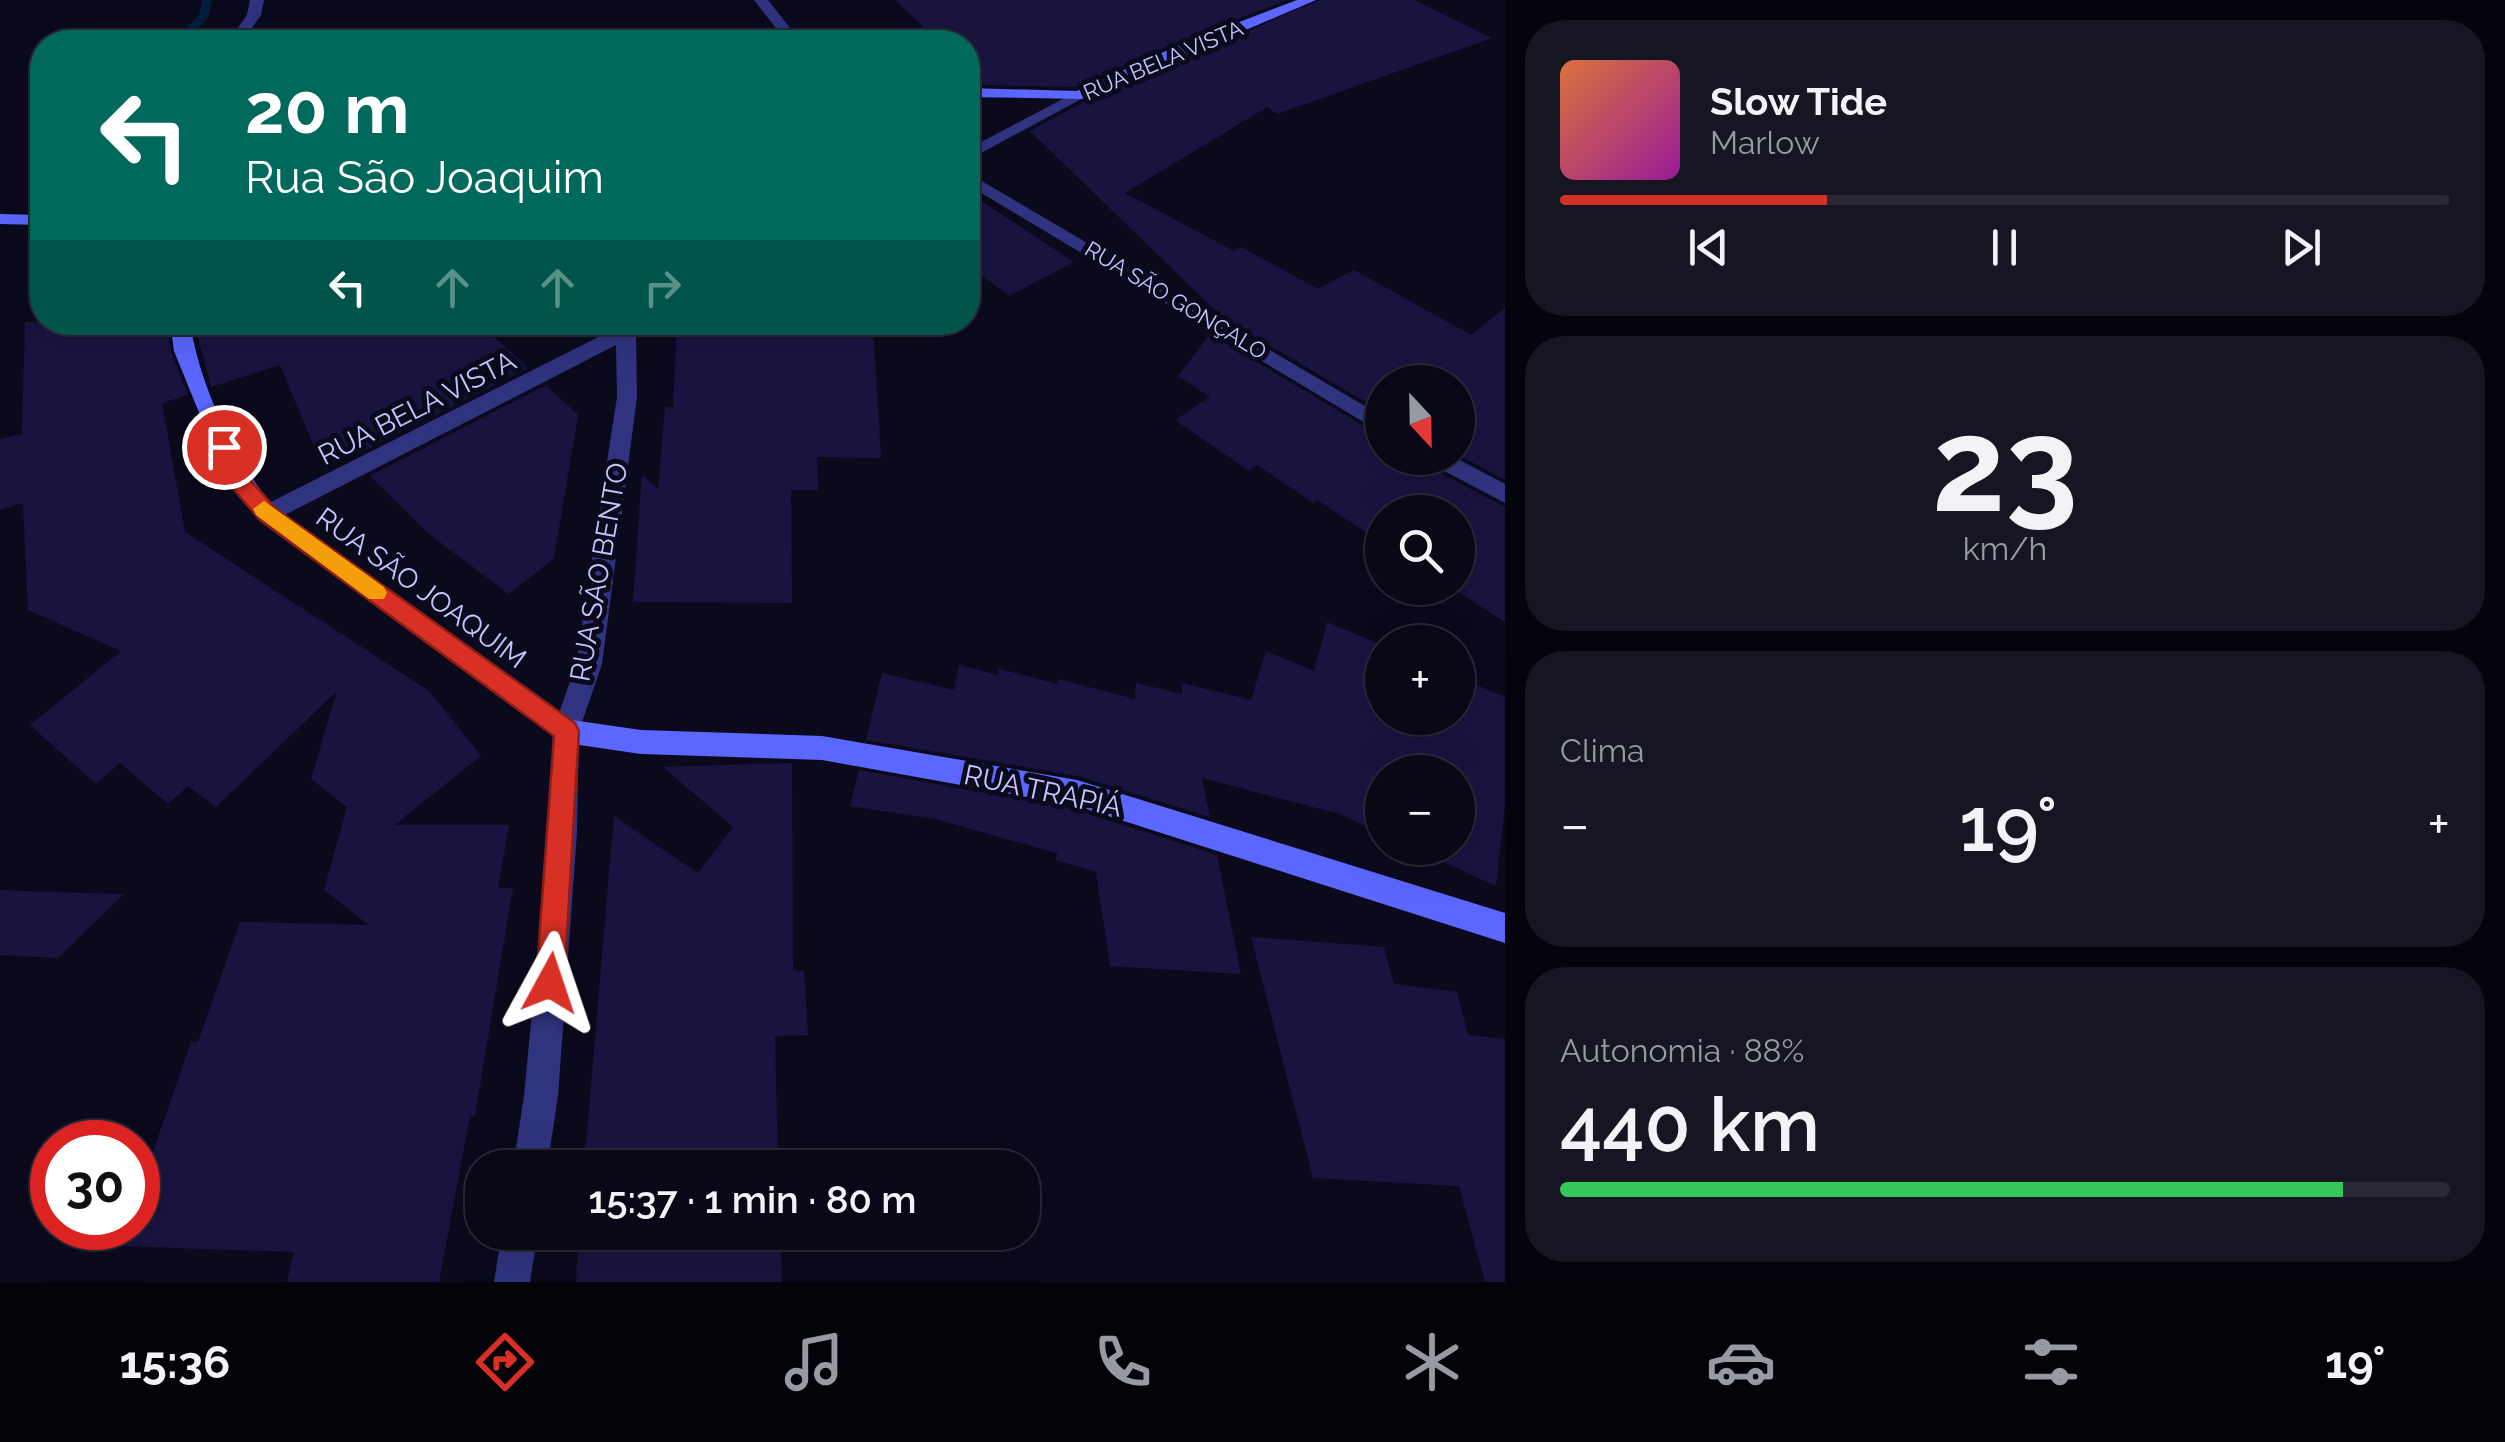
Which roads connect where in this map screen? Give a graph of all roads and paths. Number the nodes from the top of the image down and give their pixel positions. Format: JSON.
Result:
{"nodes":[{"id":1,"x":256,"y":0,"type":"edge"},
{"id":2,"x":762,"y":0,"type":"edge"},
{"id":3,"x":1309,"y":0,"type":"edge"},
{"id":4,"x":244,"y":30,"type":"edge"},
{"id":5,"x":785,"y":30,"type":"edge"},
{"id":6,"x":980,"y":93,"type":"edge"},
{"id":7,"x":1079,"y":96,"type":"junction"},
{"id":8,"x":980,"y":149,"type":"edge"},
{"id":9,"x":980,"y":185,"type":"edge"},
{"id":10,"x":0,"y":218,"type":"edge"},
{"id":11,"x":30,"y":219,"type":"edge"},
{"id":12,"x":182,"y":335,"type":"edge"},
{"id":13,"x":621,"y":335,"type":"edge"},
{"id":14,"x":634,"y":335,"type":"edge"},
{"id":15,"x":1365,"y":416,"type":"edge"},
{"id":16,"x":1470,"y":475,"type":"edge"},
{"id":17,"x":1505,"y":494,"type":"edge"},
{"id":18,"x":268,"y":514,"type":"junction"},
{"id":19,"x":566,"y":731,"type":"junction"},
{"id":20,"x":1505,"y":928,"type":"edge"},
{"id":21,"x":532,"y":1150,"type":"edge"},
{"id":22,"x":517,"y":1250,"type":"edge"},
{"id":23,"x":512,"y":1282,"type":"edge"}],
"edges":[{"from":1,"to":4,"type":"street"},
{"from":2,"to":5,"type":"street"},
{"from":3,"to":7,"type":"street","name":"RUA BELA VISTA"},
{"from":6,"to":7,"type":"street"},
{"from":7,"to":8,"type":"street","name":"RUA BELA VISTA"},
{"from":9,"to":15,"type":"street","name":"RUA SÃO GONÇALO"},
{"from":10,"to":11,"type":"street"},
{"from":12,"to":18,"type":"street","name":"RUA SÃO JOAQUIM"},
{"from":13,"to":18,"type":"street","name":"RUA BELA VISTA"},
{"from":14,"to":19,"type":"street","name":"RUA SÃO BENTO"},
{"from":16,"to":17,"type":"street"},
{"from":18,"to":19,"type":"street","name":"RUA SÃO JOAQUIM"},
{"from":19,"to":20,"type":"street","name":"RUA TRAPIÁ"},
{"from":19,"to":21,"type":"street","name":"RUA SÃO BENTO"},
{"from":22,"to":23,"type":"street"}]}
